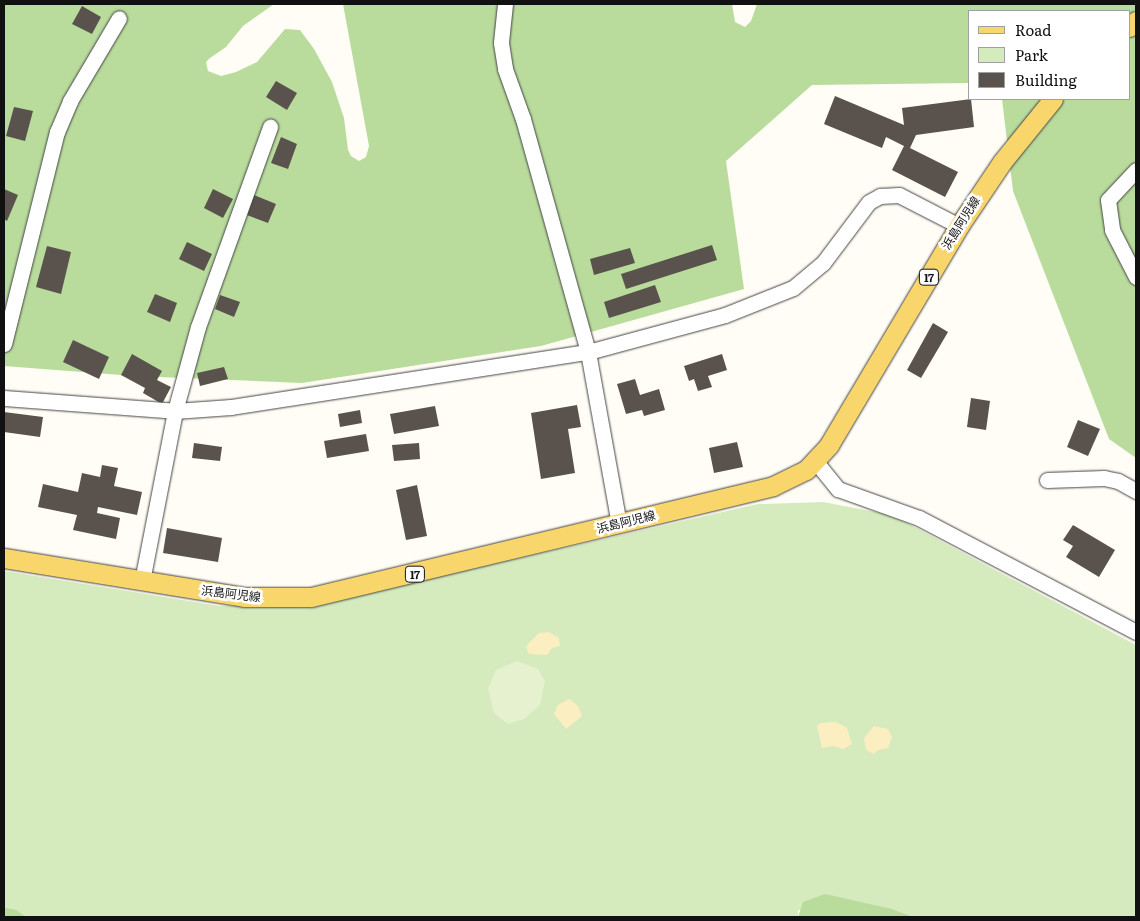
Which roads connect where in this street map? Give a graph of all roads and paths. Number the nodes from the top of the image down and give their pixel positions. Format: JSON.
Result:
{"nodes":[{"id":1,"x":505,"y":4,"type":"edge"},
{"id":2,"x":119,"y":18,"type":"dead end"},
{"id":3,"x":1052,"y":100,"type":"edge"},
{"id":4,"x":270,"y":127,"type":"dead end"},
{"id":5,"x":1136,"y":170,"type":"edge"},
{"id":6,"x":958,"y":226,"type":"junction"},
{"id":7,"x":1136,"y":277,"type":"edge"},
{"id":8,"x":4,"y":344,"type":"edge"},
{"id":9,"x":588,"y":352,"type":"junction"},
{"id":10,"x":4,"y":398,"type":"edge"},
{"id":11,"x":174,"y":411,"type":"junction"},
{"id":12,"x":816,"y":462,"type":"junction"},
{"id":13,"x":1047,"y":480,"type":"dead end"},
{"id":14,"x":1136,"y":491,"type":"edge"},
{"id":15,"x":619,"y":524,"type":"junction"},
{"id":16,"x":4,"y":558,"type":"edge"},
{"id":17,"x":142,"y":582,"type":"junction"},
{"id":18,"x":1136,"y":632,"type":"edge"}],
"edges":[{"from":1,"to":9,"type":"street"},
{"from":2,"to":8,"type":"street"},
{"from":3,"to":6,"type":"main road","name":"浜島阿児線","number":"17"},
{"from":4,"to":11,"type":"street"},
{"from":5,"to":7,"type":"street"},
{"from":6,"to":9,"type":"street"},
{"from":6,"to":12,"type":"main road","name":"浜島阿児線","number":"17"},
{"from":9,"to":11,"type":"street"},
{"from":9,"to":15,"type":"street"},
{"from":10,"to":11,"type":"street"},
{"from":11,"to":17,"type":"street"},
{"from":12,"to":15,"type":"main road","name":"浜島阿児線","number":"17"},
{"from":12,"to":18,"type":"street"},
{"from":13,"to":14,"type":"street"},
{"from":15,"to":17,"type":"main road","name":"浜島阿児線","number":"17"},
{"from":16,"to":17,"type":"main road","name":"浜島阿児線","number":"17"}]}
